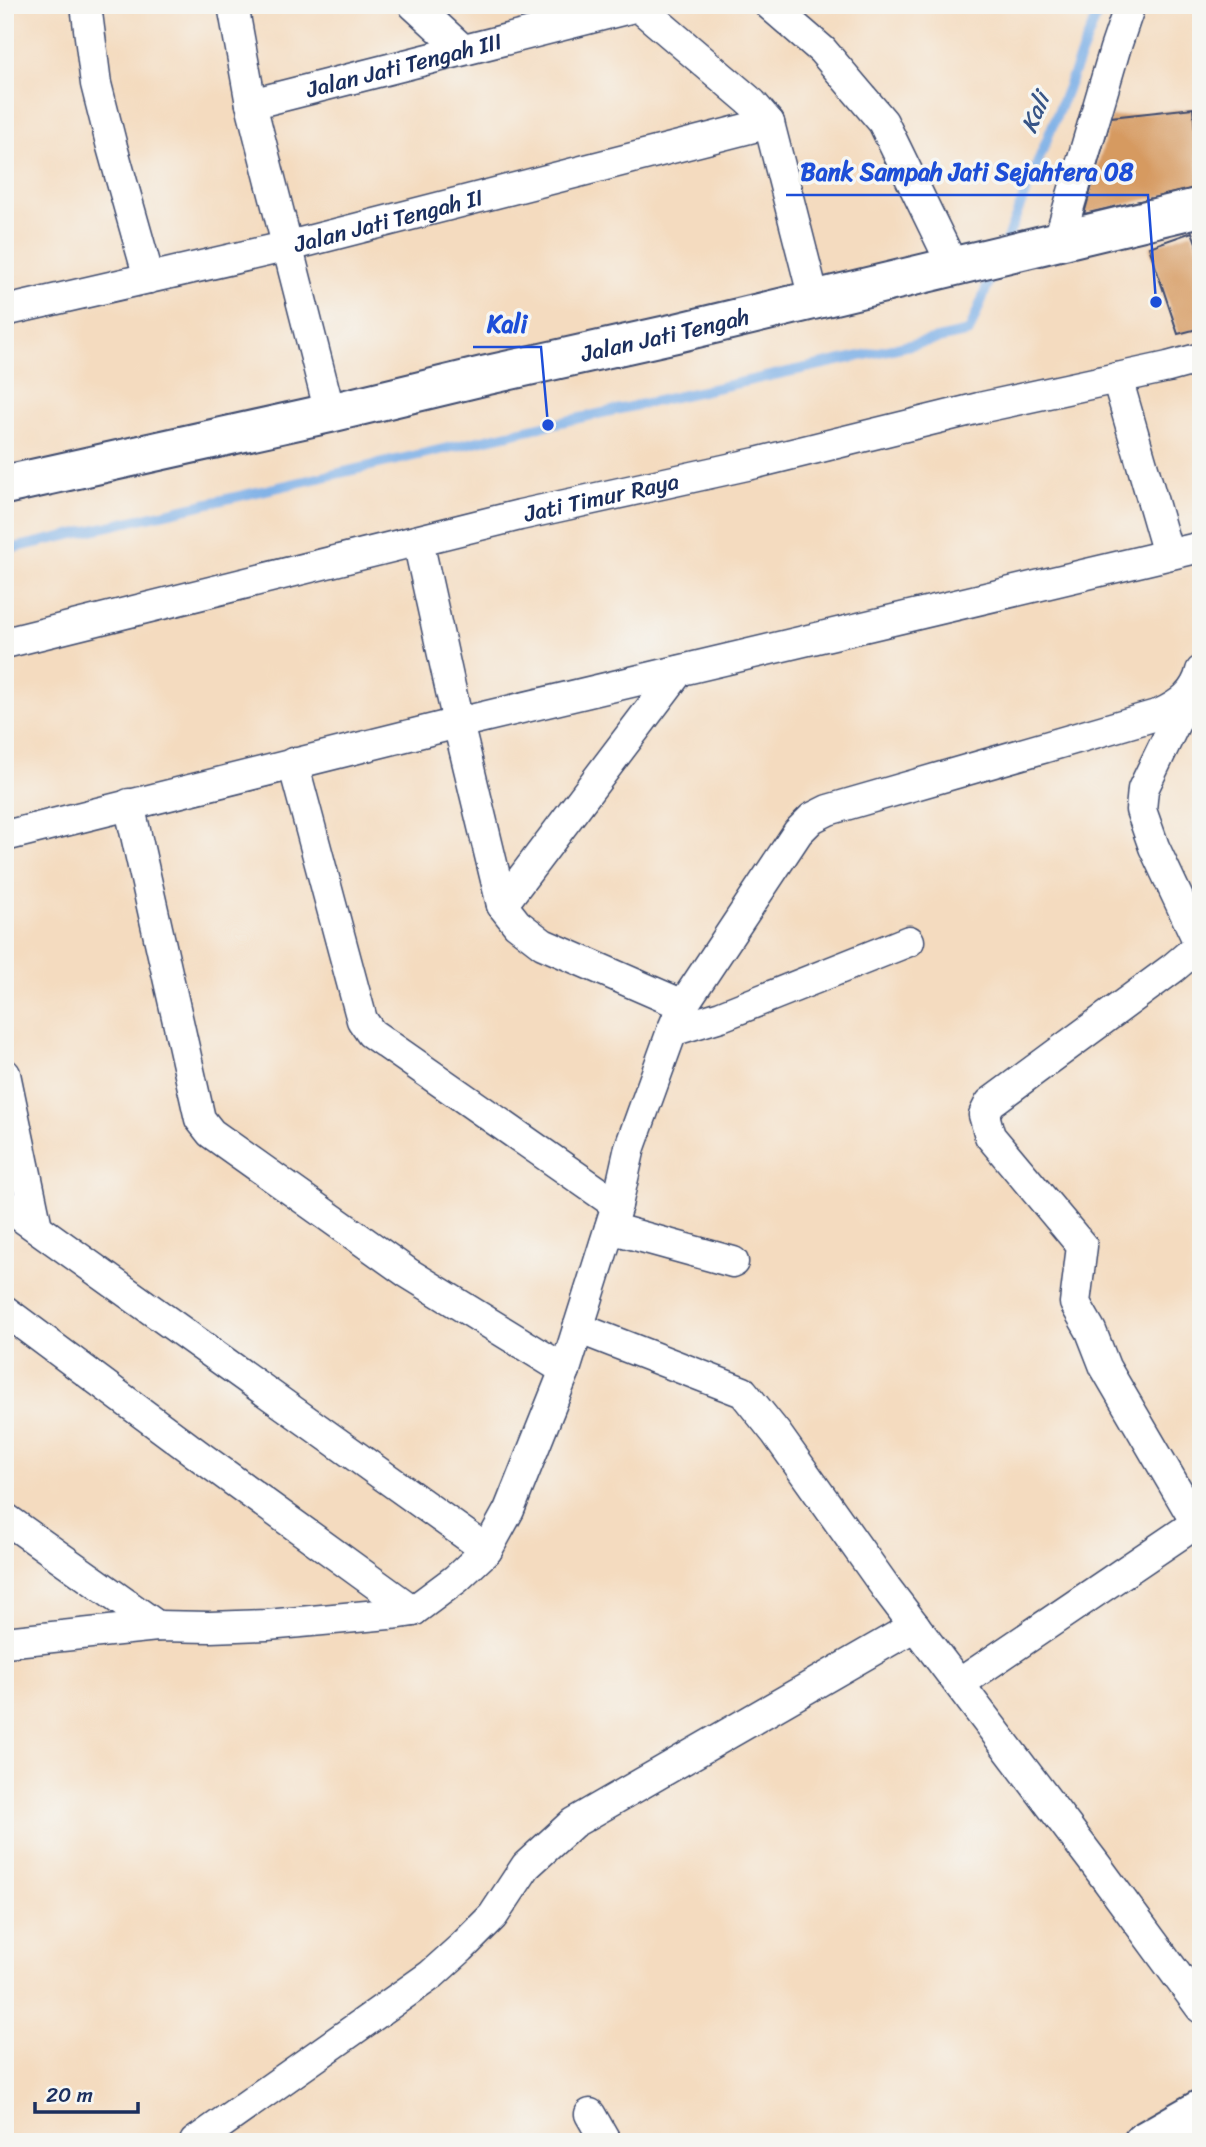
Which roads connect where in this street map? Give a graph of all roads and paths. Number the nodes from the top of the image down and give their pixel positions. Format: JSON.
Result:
{"nodes":[{"id":1,"x":86,"y":5,"type":"edge"},
{"id":2,"x":233,"y":5,"type":"edge"},
{"id":3,"x":414,"y":5,"type":"edge"},
{"id":4,"x":770,"y":5,"type":"edge"},
{"id":5,"x":1130,"y":5,"type":"edge"},
{"id":6,"x":638,"y":6,"type":"edge"},
{"id":7,"x":462,"y":49,"type":"junction"},
{"id":8,"x":251,"y":104,"type":"junction"},
{"id":9,"x":769,"y":123,"type":"junction"},
{"id":10,"x":1201,"y":207,"type":"edge"},
{"id":11,"x":1059,"y":240,"type":"junction"},
{"id":12,"x":289,"y":246,"type":"junction"},
{"id":13,"x":985,"y":259,"type":"junction"},
{"id":14,"x":149,"y":278,"type":"junction"},
{"id":15,"x":814,"y":299,"type":"junction"},
{"id":16,"x":5,"y":311,"type":"edge"},
{"id":17,"x":1201,"y":358,"type":"edge"},
{"id":18,"x":1117,"y":378,"type":"junction"},
{"id":19,"x":330,"y":413,"type":"junction"},
{"id":20,"x":5,"y":485,"type":"edge"},
{"id":21,"x":418,"y":541,"type":"junction"},
{"id":22,"x":1201,"y":547,"type":"edge"},
{"id":23,"x":1168,"y":554,"type":"junction"},
{"id":24,"x":5,"y":643,"type":"edge"},
{"id":25,"x":679,"y":671,"type":"junction"},
{"id":26,"x":1201,"y":671,"type":"edge"},
{"id":27,"x":1187,"y":698,"type":"junction"},
{"id":28,"x":458,"y":723,"type":"junction"},
{"id":29,"x":293,"y":763,"type":"junction"},
{"id":30,"x":130,"y":804,"type":"junction"},
{"id":31,"x":5,"y":836,"type":"edge"},
{"id":32,"x":502,"y":905,"type":"junction"},
{"id":33,"x":909,"y":941,"type":"dead end"},
{"id":34,"x":1200,"y":946,"type":"edge"},
{"id":35,"x":677,"y":1018,"type":"junction"},
{"id":36,"x":5,"y":1074,"type":"edge"},
{"id":37,"x":5,"y":1205,"type":"edge"},
{"id":38,"x":614,"y":1216,"type":"junction"},
{"id":39,"x":37,"y":1227,"type":"junction"},
{"id":40,"x":733,"y":1262,"type":"dead end"},
{"id":41,"x":5,"y":1311,"type":"edge"},
{"id":42,"x":578,"y":1328,"type":"junction"},
{"id":43,"x":565,"y":1370,"type":"junction"},
{"id":44,"x":5,"y":1518,"type":"edge"},
{"id":45,"x":1199,"y":1525,"type":"edge"},
{"id":46,"x":487,"y":1550,"type":"junction"},
{"id":47,"x":413,"y":1611,"type":"junction"},
{"id":48,"x":158,"y":1626,"type":"junction"},
{"id":49,"x":915,"y":1626,"type":"junction"},
{"id":50,"x":5,"y":1642,"type":"edge"},
{"id":51,"x":959,"y":1684,"type":"junction"},
{"id":52,"x":1201,"y":2008,"type":"edge"},
{"id":53,"x":1201,"y":2109,"type":"edge"},
{"id":54,"x":590,"y":2114,"type":"dead end"},
{"id":55,"x":195,"y":2142,"type":"edge"},
{"id":56,"x":606,"y":2142,"type":"edge"},
{"id":57,"x":1143,"y":2142,"type":"edge"}],
"edges":[{"from":1,"to":14,"type":"street"},
{"from":2,"to":8,"type":"street"},
{"from":3,"to":7,"type":"street"},
{"from":4,"to":13,"type":"street"},
{"from":5,"to":11,"type":"street"},
{"from":6,"to":7,"type":"street","name":"Jalan Jati Tengah III"},
{"from":6,"to":9,"type":"street"},
{"from":7,"to":8,"type":"street","name":"Jalan Jati Tengah III"},
{"from":8,"to":12,"type":"street"},
{"from":9,"to":12,"type":"street","name":"Jalan Jati Tengah II"},
{"from":9,"to":15,"type":"street"},
{"from":10,"to":11,"type":"street","name":"Jalan Jati Tengah"},
{"from":11,"to":13,"type":"street","name":"Jalan Jati Tengah"},
{"from":12,"to":14,"type":"street","name":"Jalan Jati Tengah II"},
{"from":12,"to":19,"type":"street"},
{"from":13,"to":15,"type":"street","name":"Jalan Jati Tengah"},
{"from":14,"to":16,"type":"street","name":"Jalan Jati Tengah II"},
{"from":15,"to":19,"type":"street","name":"Jalan Jati Tengah"},
{"from":17,"to":18,"type":"street","name":"Jati Timur Raya"},
{"from":18,"to":21,"type":"street","name":"Jati Timur Raya"},
{"from":18,"to":23,"type":"street"},
{"from":19,"to":20,"type":"street","name":"Jalan Jati Tengah"},
{"from":21,"to":24,"type":"street","name":"Jati Timur Raya"},
{"from":21,"to":28,"type":"street"},
{"from":22,"to":23,"type":"street"},
{"from":23,"to":25,"type":"street"},
{"from":25,"to":28,"type":"street"},
{"from":25,"to":32,"type":"street"},
{"from":26,"to":27,"type":"street"},
{"from":27,"to":34,"type":"street"},
{"from":27,"to":35,"type":"street"},
{"from":28,"to":29,"type":"street"},
{"from":28,"to":32,"type":"street"},
{"from":29,"to":30,"type":"street"},
{"from":29,"to":38,"type":"street"},
{"from":30,"to":31,"type":"street"},
{"from":30,"to":43,"type":"street"},
{"from":32,"to":35,"type":"street"},
{"from":33,"to":35,"type":"street"},
{"from":34,"to":45,"type":"street"},
{"from":35,"to":38,"type":"street"},
{"from":36,"to":39,"type":"street"},
{"from":37,"to":39,"type":"street"},
{"from":38,"to":40,"type":"street"},
{"from":38,"to":42,"type":"street"},
{"from":39,"to":46,"type":"street"},
{"from":41,"to":47,"type":"street"},
{"from":42,"to":43,"type":"street"},
{"from":42,"to":49,"type":"street"},
{"from":43,"to":46,"type":"street"},
{"from":44,"to":48,"type":"street"},
{"from":45,"to":51,"type":"street"},
{"from":46,"to":47,"type":"street"},
{"from":47,"to":48,"type":"street"},
{"from":48,"to":50,"type":"street"},
{"from":49,"to":51,"type":"street"},
{"from":49,"to":55,"type":"street"},
{"from":51,"to":52,"type":"street"},
{"from":53,"to":57,"type":"street"},
{"from":54,"to":56,"type":"street"}]}
